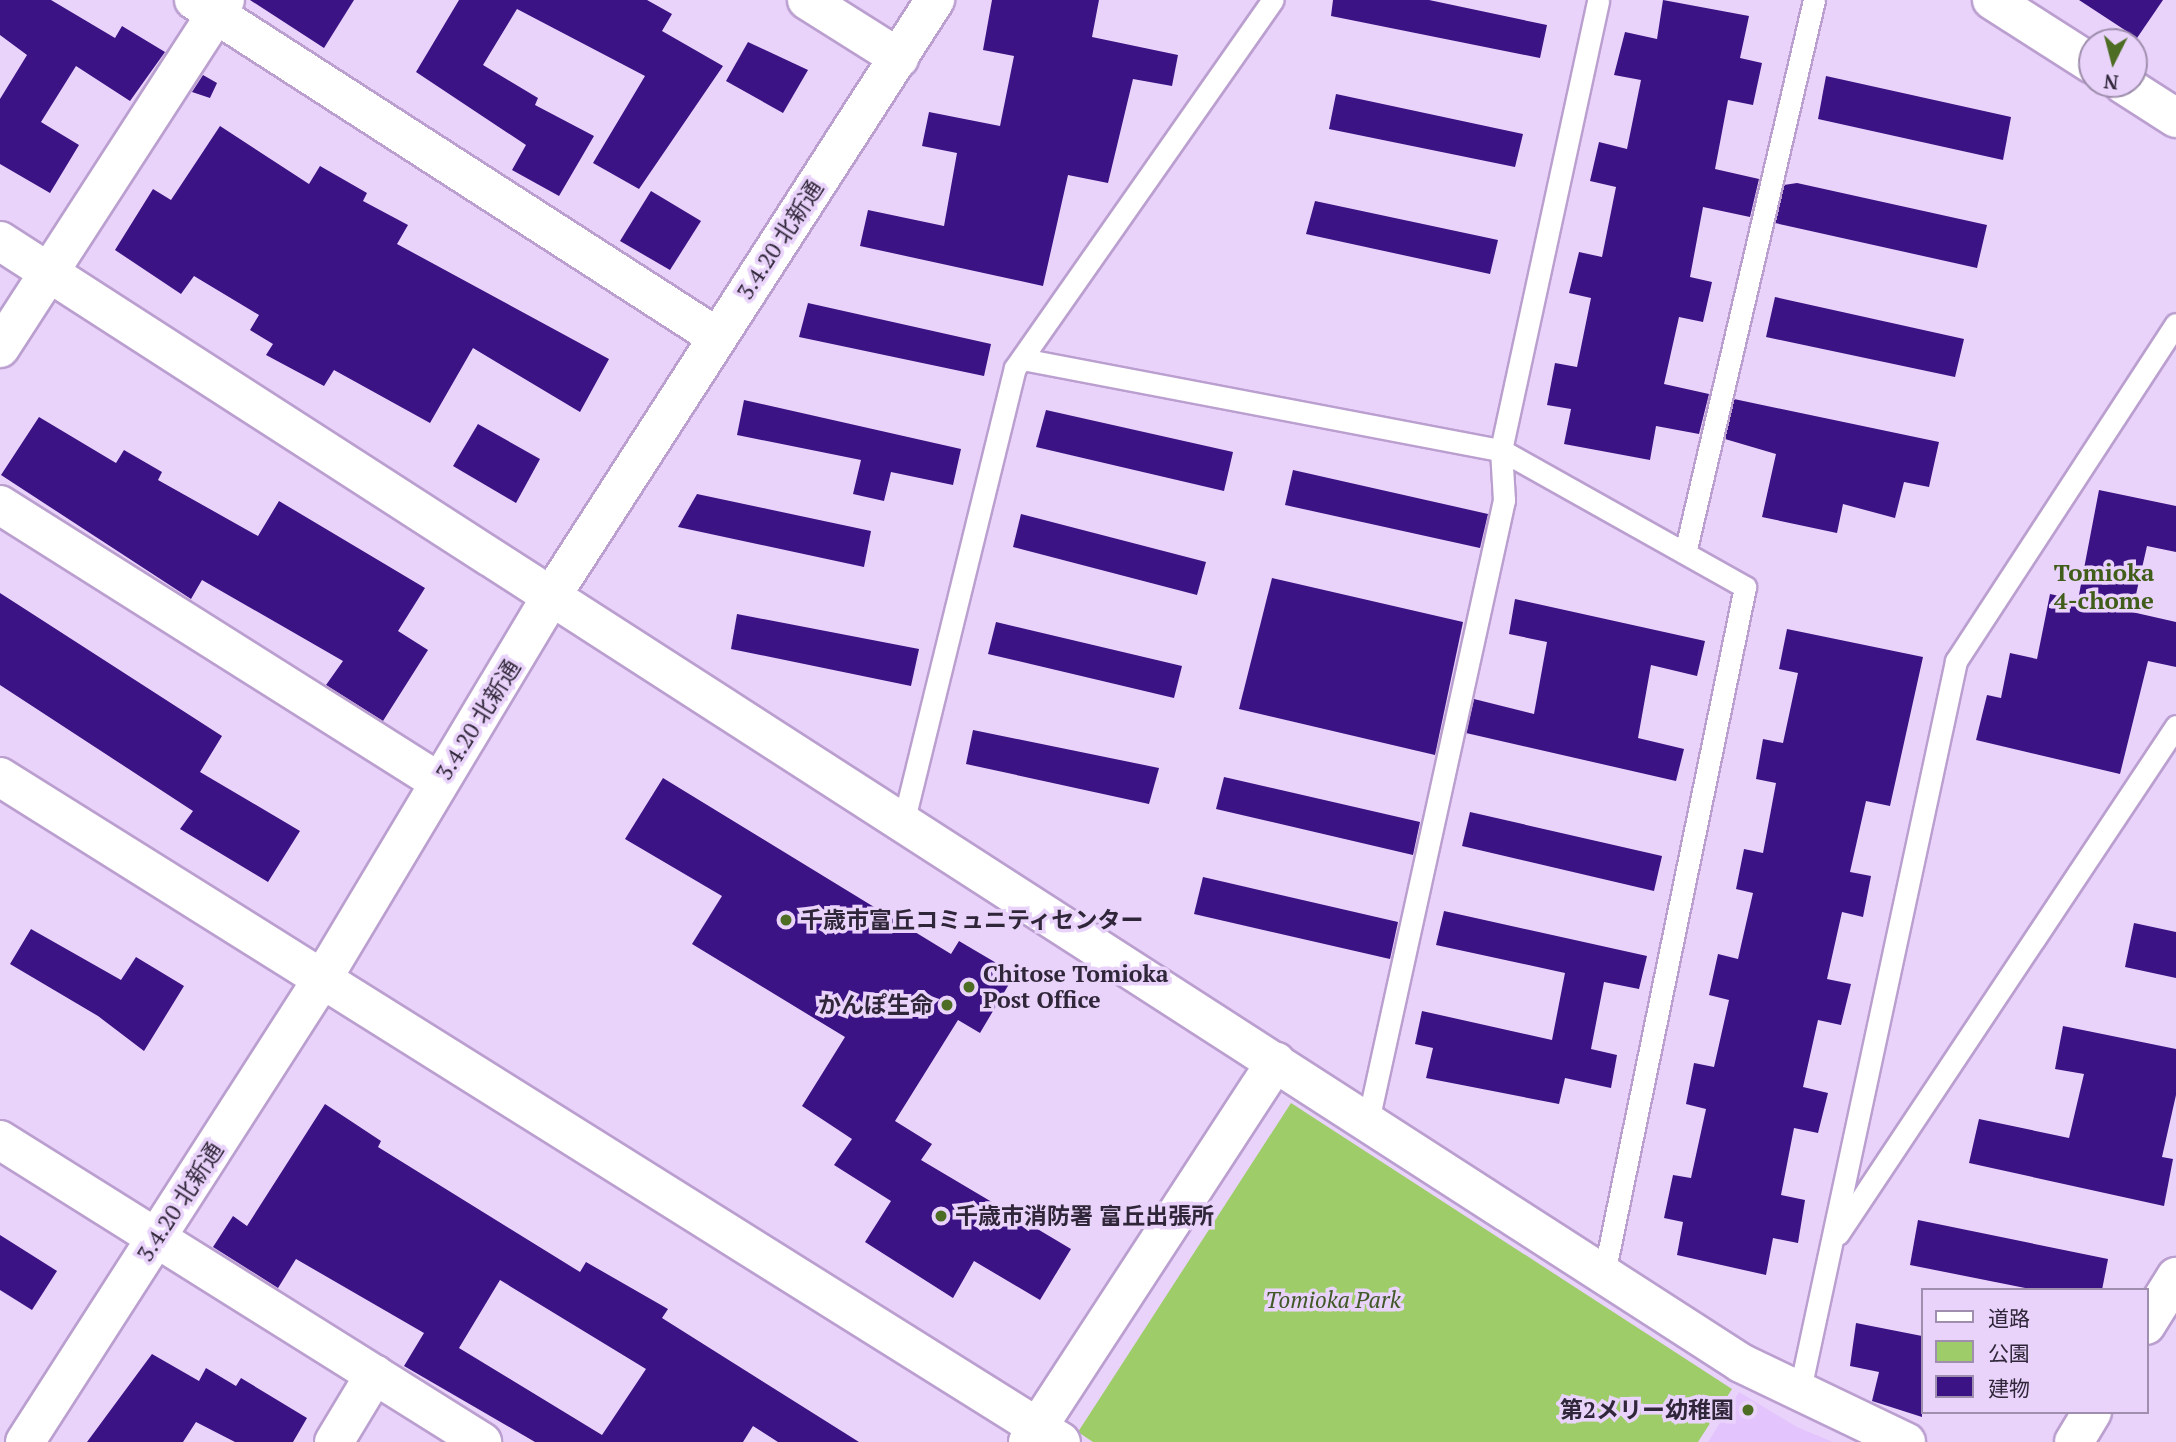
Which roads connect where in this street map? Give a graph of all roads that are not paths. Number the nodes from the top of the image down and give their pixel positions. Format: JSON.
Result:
{"nodes":[{"id":1,"x":807,"y":0,"type":"edge"},
{"id":2,"x":935,"y":0,"type":"edge"},
{"id":3,"x":1273,"y":0,"type":"edge"},
{"id":4,"x":1598,"y":0,"type":"edge"},
{"id":5,"x":1814,"y":0,"type":"edge"},
{"id":6,"x":2004,"y":3,"type":"edge"},
{"id":7,"x":212,"y":5,"type":"edge"},
{"id":8,"x":2078,"y":54,"type":"edge"},
{"id":9,"x":899,"y":58,"type":"junction"},
{"id":10,"x":2145,"y":98,"type":"edge"},
{"id":11,"x":2176,"y":118,"type":"edge"},
{"id":12,"x":0,"y":241,"type":"edge"},
{"id":13,"x":48,"y":271,"type":"junction"},
{"id":14,"x":2176,"y":324,"type":"edge"},
{"id":15,"x":718,"y":337,"type":"junction"},
{"id":16,"x":0,"y":348,"type":"edge"},
{"id":17,"x":1022,"y":359,"type":"junction"},
{"id":18,"x":1501,"y":450,"type":"junction"},
{"id":19,"x":0,"y":505,"type":"edge"},
{"id":20,"x":1685,"y":553,"type":"junction"},
{"id":21,"x":552,"y":595,"type":"junction"},
{"id":22,"x":2176,"y":726,"type":"edge"},
{"id":23,"x":0,"y":777,"type":"edge"},
{"id":24,"x":439,"y":782,"type":"junction"},
{"id":25,"x":904,"y":819,"type":"junction"},
{"id":26,"x":321,"y":981,"type":"junction"},
{"id":27,"x":1276,"y":1062,"type":"junction"},
{"id":28,"x":1368,"y":1121,"type":"junction"},
{"id":29,"x":0,"y":1140,"type":"edge"},
{"id":30,"x":156,"y":1239,"type":"junction"},
{"id":31,"x":1830,"y":1245,"type":"junction"},
{"id":32,"x":1604,"y":1274,"type":"junction"},
{"id":33,"x":2176,"y":1277,"type":"edge"},
{"id":34,"x":2148,"y":1322,"type":"edge"},
{"id":35,"x":375,"y":1374,"type":"junction"},
{"id":36,"x":1799,"y":1394,"type":"junction"},
{"id":37,"x":2091,"y":1414,"type":"edge"},
{"id":38,"x":1042,"y":1437,"type":"edge"},
{"id":39,"x":25,"y":1442,"type":"edge"},
{"id":40,"x":334,"y":1442,"type":"edge"},
{"id":41,"x":482,"y":1442,"type":"edge"},
{"id":42,"x":1906,"y":1442,"type":"edge"},
{"id":43,"x":2074,"y":1442,"type":"edge"}],
"edges":[{"from":1,"to":9,"type":"street"},
{"from":2,"to":9,"type":"street","name":"3.4.20 北新通"},
{"from":3,"to":17,"type":"lane"},
{"from":4,"to":18,"type":"lane"},
{"from":5,"to":20,"type":"lane"},
{"from":6,"to":8,"type":"street"},
{"from":7,"to":13,"type":"street"},
{"from":7,"to":15,"type":"street"},
{"from":9,"to":15,"type":"street","name":"3.4.20 北新通"},
{"from":10,"to":11,"type":"street"},
{"from":12,"to":13,"type":"street"},
{"from":13,"to":16,"type":"street"},
{"from":13,"to":21,"type":"street"},
{"from":14,"to":31,"type":"lane"},
{"from":15,"to":21,"type":"street","name":"3.4.20 北新通"},
{"from":17,"to":18,"type":"lane"},
{"from":17,"to":25,"type":"lane"},
{"from":18,"to":20,"type":"lane"},
{"from":18,"to":28,"type":"lane"},
{"from":19,"to":24,"type":"street"},
{"from":20,"to":32,"type":"lane"},
{"from":21,"to":24,"type":"street","name":"3.4.20 北新通"},
{"from":21,"to":25,"type":"street"},
{"from":22,"to":31,"type":"lane"},
{"from":23,"to":26,"type":"street"},
{"from":24,"to":26,"type":"street","name":"3.4.20 北新通"},
{"from":25,"to":27,"type":"street"},
{"from":26,"to":30,"type":"street","name":"3.4.20 北新通"},
{"from":26,"to":38,"type":"street"},
{"from":27,"to":28,"type":"street"},
{"from":27,"to":38,"type":"street"},
{"from":28,"to":32,"type":"street"},
{"from":29,"to":30,"type":"street"},
{"from":30,"to":35,"type":"street"},
{"from":30,"to":39,"type":"street","name":"3.4.20 北新通"},
{"from":31,"to":36,"type":"lane"},
{"from":32,"to":36,"type":"street"},
{"from":33,"to":34,"type":"street"},
{"from":35,"to":40,"type":"street"},
{"from":35,"to":41,"type":"street"},
{"from":36,"to":42,"type":"street"},
{"from":37,"to":43,"type":"street"}]}
